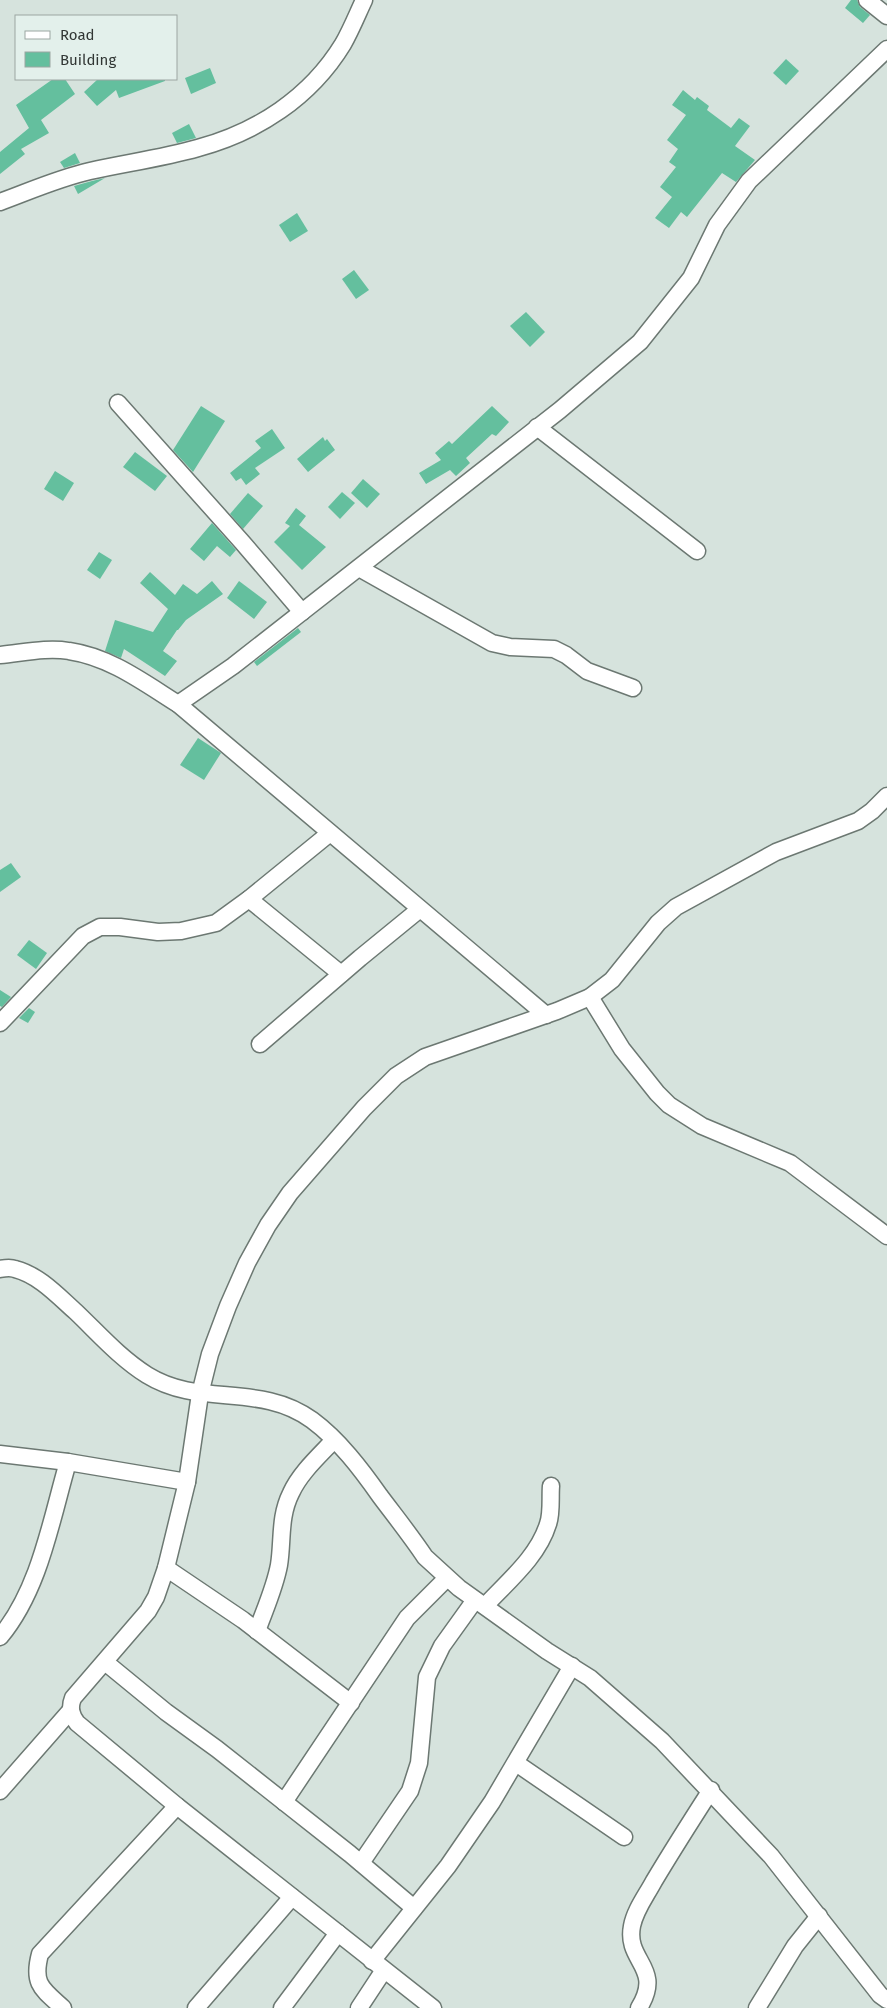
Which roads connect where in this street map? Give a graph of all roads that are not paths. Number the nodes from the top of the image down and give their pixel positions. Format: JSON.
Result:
{"nodes":[{"id":1,"x":364,"y":0,"type":"edge"},
{"id":2,"x":867,"y":0,"type":"edge"},
{"id":3,"x":887,"y":16,"type":"edge"},
{"id":4,"x":887,"y":49,"type":"edge"},
{"id":5,"x":0,"y":202,"type":"edge"},
{"id":6,"x":118,"y":403,"type":"dead end"},
{"id":7,"x":537,"y":427,"type":"junction"},
{"id":8,"x":697,"y":551,"type":"dead end"},
{"id":9,"x":359,"y":568,"type":"junction"},
{"id":10,"x":302,"y":612,"type":"junction"},
{"id":11,"x":0,"y":655,"type":"edge"},
{"id":12,"x":634,"y":688,"type":"dead end"},
{"id":13,"x":178,"y":704,"type":"junction"},
{"id":14,"x":887,"y":796,"type":"edge"},
{"id":15,"x":330,"y":833,"type":"junction"},
{"id":16,"x":249,"y":899,"type":"junction"},
{"id":17,"x":420,"y":909,"type":"junction"},
{"id":18,"x":341,"y":974,"type":"junction"},
{"id":19,"x":590,"y":997,"type":"junction"},
{"id":20,"x":546,"y":1015,"type":"junction"},
{"id":21,"x":0,"y":1023,"type":"edge"},
{"id":22,"x":260,"y":1044,"type":"dead end"},
{"id":23,"x":887,"y":1236,"type":"edge"},
{"id":24,"x":0,"y":1268,"type":"edge"},
{"id":25,"x":200,"y":1394,"type":"junction"},
{"id":26,"x":334,"y":1440,"type":"junction"},
{"id":27,"x":0,"y":1454,"type":"edge"},
{"id":28,"x":68,"y":1462,"type":"junction"},
{"id":29,"x":187,"y":1482,"type":"junction"},
{"id":30,"x":551,"y":1486,"type":"dead end"},
{"id":31,"x":166,"y":1568,"type":"junction"},
{"id":32,"x":447,"y":1578,"type":"junction"},
{"id":33,"x":480,"y":1603,"type":"junction"},
{"id":34,"x":258,"y":1631,"type":"junction"},
{"id":35,"x":0,"y":1637,"type":"edge"},
{"id":36,"x":105,"y":1662,"type":"junction"},
{"id":37,"x":572,"y":1666,"type":"junction"},
{"id":38,"x":351,"y":1704,"type":"junction"},
{"id":39,"x":71,"y":1710,"type":"junction"},
{"id":40,"x":516,"y":1763,"type":"junction"},
{"id":41,"x":711,"y":1790,"type":"junction"},
{"id":42,"x":0,"y":1792,"type":"edge"},
{"id":43,"x":284,"y":1802,"type":"junction"},
{"id":44,"x":177,"y":1806,"type":"junction"},
{"id":45,"x":624,"y":1837,"type":"dead end"},
{"id":46,"x":361,"y":1864,"type":"junction"},
{"id":47,"x":292,"y":1897,"type":"junction"},
{"id":48,"x":414,"y":1908,"type":"junction"},
{"id":49,"x":818,"y":1916,"type":"junction"},
{"id":50,"x":338,"y":1933,"type":"junction"},
{"id":51,"x":378,"y":1965,"type":"junction"},
{"id":52,"x":887,"y":2000,"type":"edge"},
{"id":53,"x":63,"y":2008,"type":"edge"},
{"id":54,"x":196,"y":2008,"type":"edge"},
{"id":55,"x":282,"y":2008,"type":"edge"},
{"id":56,"x":359,"y":2008,"type":"edge"},
{"id":57,"x":433,"y":2008,"type":"edge"},
{"id":58,"x":639,"y":2008,"type":"edge"},
{"id":59,"x":757,"y":2008,"type":"edge"}],
"edges":[{"from":1,"to":5,"type":"street"},
{"from":2,"to":3,"type":"street"},
{"from":4,"to":7,"type":"street"},
{"from":6,"to":10,"type":"street"},
{"from":7,"to":8,"type":"street"},
{"from":7,"to":9,"type":"street"},
{"from":9,"to":10,"type":"street"},
{"from":9,"to":12,"type":"street"},
{"from":10,"to":13,"type":"street"},
{"from":11,"to":13,"type":"street"},
{"from":13,"to":15,"type":"street"},
{"from":14,"to":19,"type":"street"},
{"from":15,"to":16,"type":"street"},
{"from":15,"to":17,"type":"street"},
{"from":16,"to":18,"type":"street"},
{"from":16,"to":21,"type":"street"},
{"from":17,"to":18,"type":"street"},
{"from":17,"to":20,"type":"street"},
{"from":18,"to":22,"type":"street"},
{"from":19,"to":20,"type":"street"},
{"from":19,"to":23,"type":"street"},
{"from":20,"to":25,"type":"street"},
{"from":24,"to":25,"type":"street"},
{"from":25,"to":26,"type":"street"},
{"from":25,"to":29,"type":"street"},
{"from":26,"to":32,"type":"street"},
{"from":26,"to":34,"type":"street"},
{"from":27,"to":28,"type":"street"},
{"from":28,"to":29,"type":"street"},
{"from":28,"to":35,"type":"street"},
{"from":29,"to":31,"type":"street"},
{"from":30,"to":33,"type":"street"},
{"from":31,"to":34,"type":"street"},
{"from":31,"to":36,"type":"street"},
{"from":32,"to":33,"type":"street"},
{"from":32,"to":38,"type":"street"},
{"from":33,"to":37,"type":"street"},
{"from":33,"to":46,"type":"street"},
{"from":34,"to":38,"type":"street"},
{"from":36,"to":39,"type":"street"},
{"from":36,"to":43,"type":"street"},
{"from":37,"to":40,"type":"street"},
{"from":37,"to":41,"type":"street"},
{"from":38,"to":43,"type":"street"},
{"from":39,"to":42,"type":"street"},
{"from":39,"to":44,"type":"street"},
{"from":40,"to":45,"type":"street"},
{"from":40,"to":48,"type":"street"},
{"from":41,"to":49,"type":"street"},
{"from":41,"to":58,"type":"street"},
{"from":43,"to":46,"type":"street"},
{"from":44,"to":47,"type":"street"},
{"from":44,"to":53,"type":"street"},
{"from":46,"to":48,"type":"street"},
{"from":47,"to":50,"type":"street"},
{"from":47,"to":54,"type":"street"},
{"from":48,"to":51,"type":"street"},
{"from":49,"to":52,"type":"street"},
{"from":49,"to":59,"type":"street"},
{"from":50,"to":51,"type":"street"},
{"from":50,"to":55,"type":"street"},
{"from":51,"to":56,"type":"street"},
{"from":51,"to":57,"type":"street"}]}
